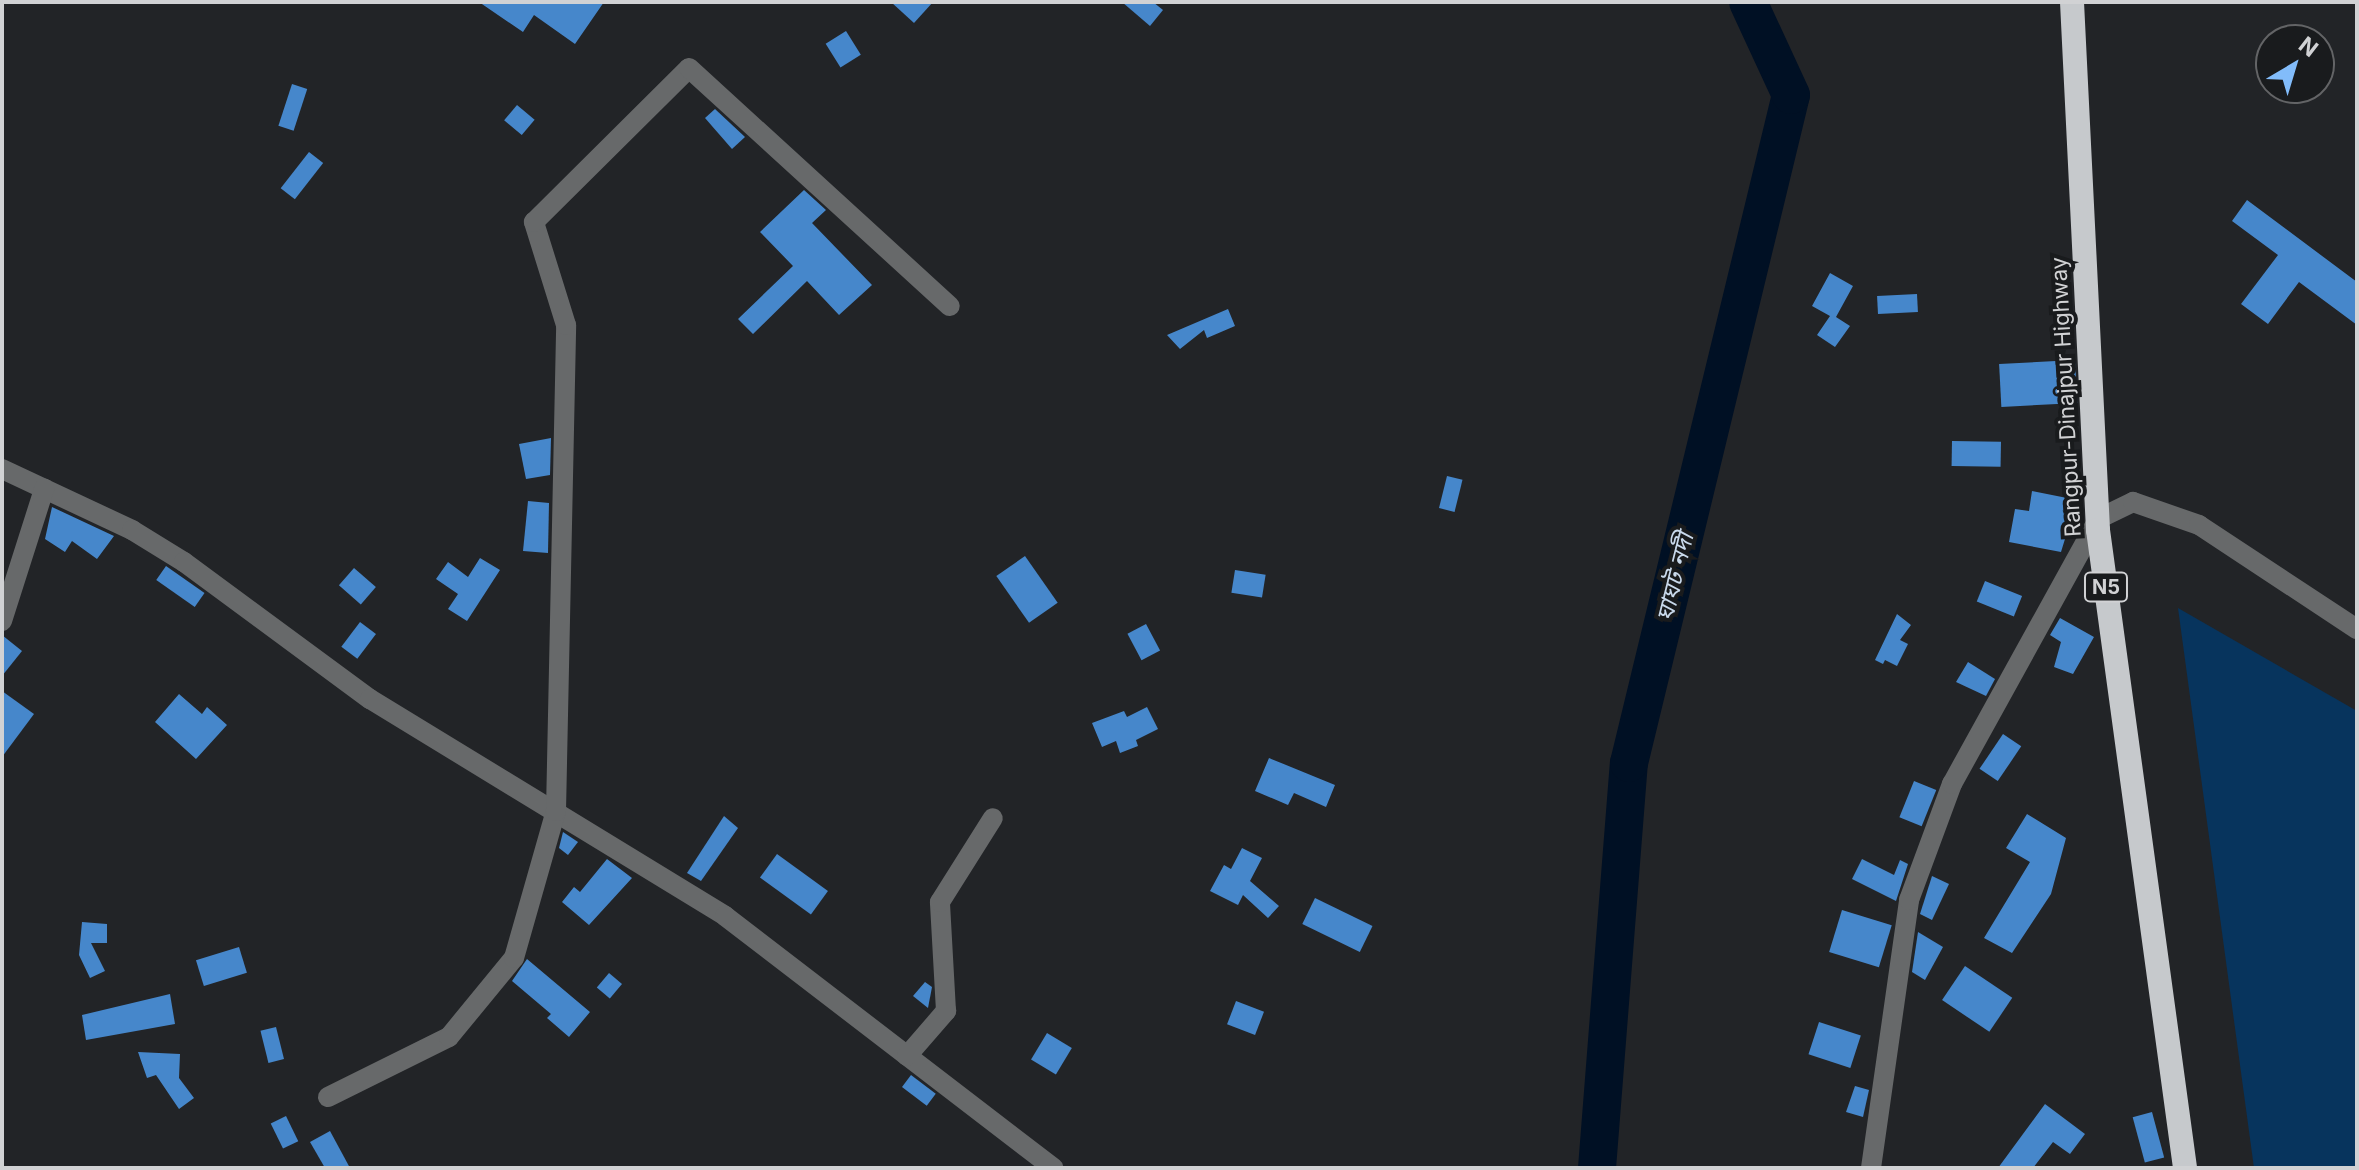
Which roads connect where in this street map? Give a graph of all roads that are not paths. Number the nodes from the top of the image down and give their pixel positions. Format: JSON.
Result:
{"nodes":[{"id":1,"x":2072,"y":2,"type":"edge"},
{"id":2,"x":950,"y":306,"type":"dead end"},
{"id":3,"x":2,"y":469,"type":"edge"},
{"id":4,"x":44,"y":489,"type":"junction"},
{"id":5,"x":2098,"y":519,"type":"junction"},
{"id":6,"x":2,"y":621,"type":"edge"},
{"id":7,"x":2357,"y":629,"type":"edge"},
{"id":8,"x":556,"y":811,"type":"junction"},
{"id":9,"x":993,"y":818,"type":"dead end"},
{"id":10,"x":907,"y":1056,"type":"junction"},
{"id":11,"x":328,"y":1097,"type":"dead end"},
{"id":12,"x":1053,"y":1168,"type":"edge"},
{"id":13,"x":1871,"y":1168,"type":"edge"},
{"id":14,"x":2185,"y":1168,"type":"edge"}],
"edges":[{"from":1,"to":5,"type":"highway","name":"Rangpur-Dinajpur Highway","number":"N5"},
{"from":2,"to":8,"type":"street"},
{"from":3,"to":4,"type":"street"},
{"from":4,"to":6,"type":"street"},
{"from":4,"to":8,"type":"street"},
{"from":5,"to":7,"type":"street"},
{"from":5,"to":13,"type":"street"},
{"from":5,"to":14,"type":"highway","name":"Rangpur-Dinajpur Highway","number":"N5"},
{"from":8,"to":10,"type":"street"},
{"from":8,"to":11,"type":"street"},
{"from":9,"to":10,"type":"street"},
{"from":10,"to":12,"type":"street"}]}
